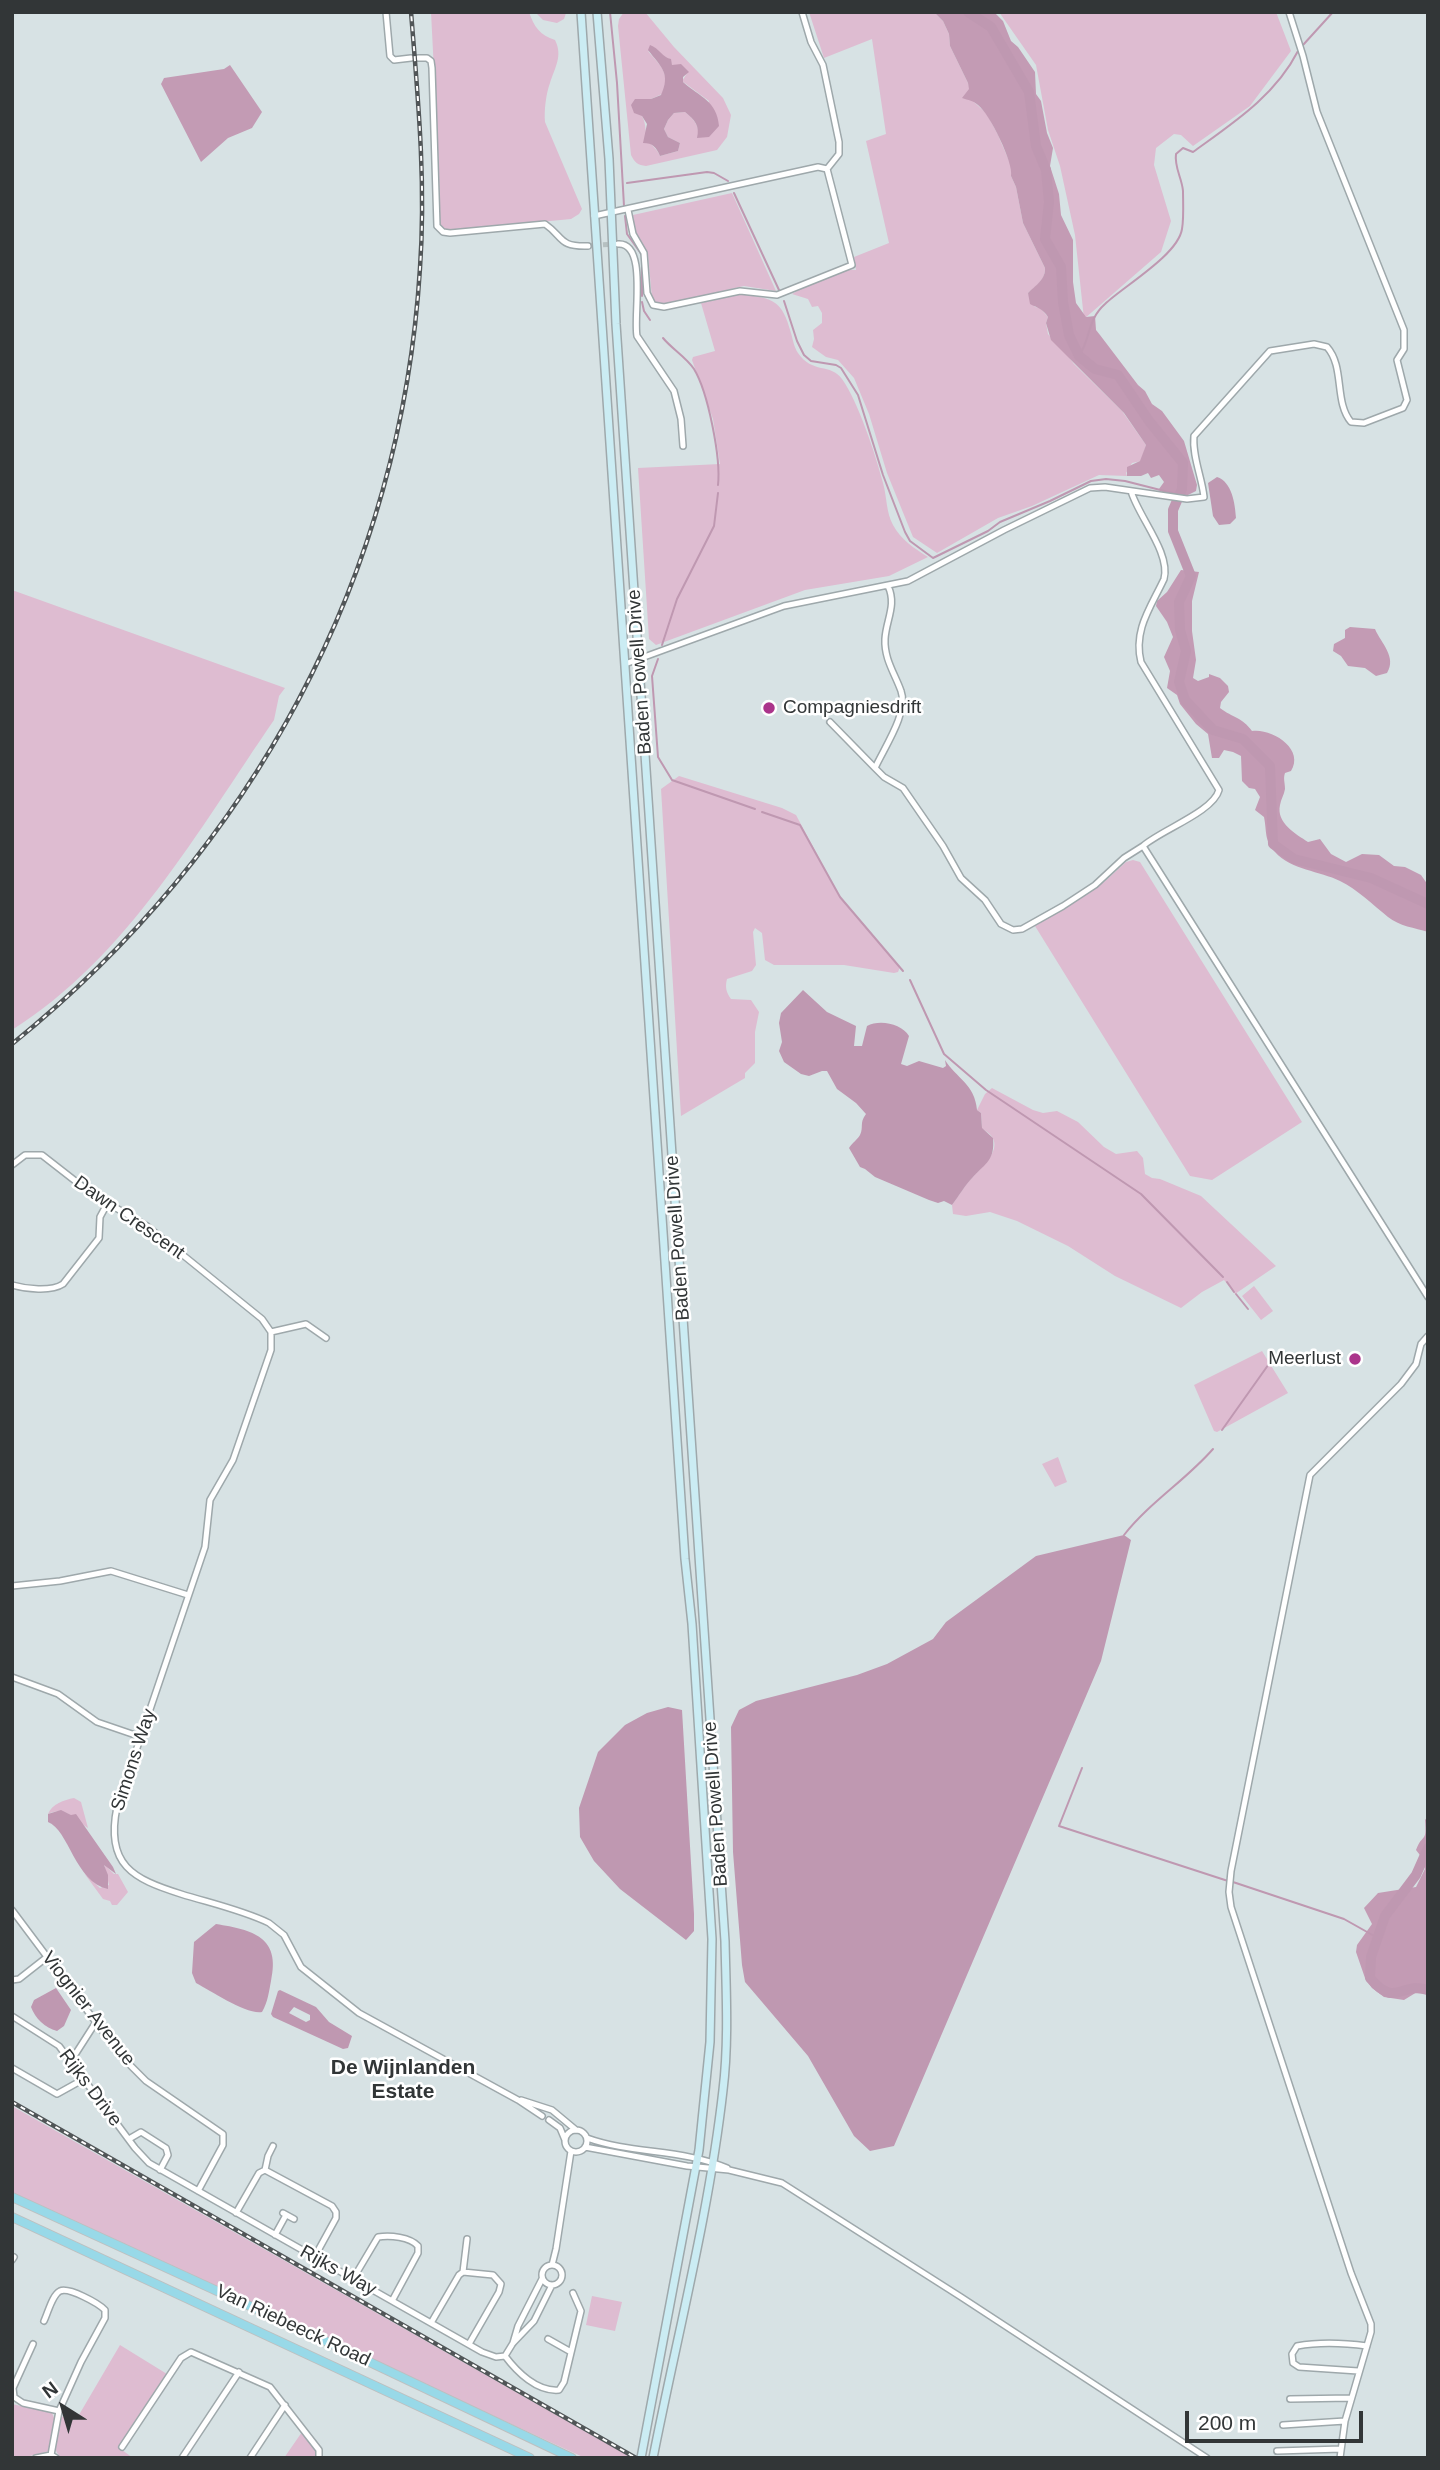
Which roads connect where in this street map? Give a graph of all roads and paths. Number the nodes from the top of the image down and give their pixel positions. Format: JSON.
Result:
{"nodes":[{"id":1,"x":386,"y":12,"type":"edge"},
{"id":2,"x":581,"y":12,"type":"edge"},
{"id":3,"x":597,"y":12,"type":"edge"},
{"id":4,"x":802,"y":12,"type":"edge"},
{"id":5,"x":1289,"y":12,"type":"edge"},
{"id":6,"x":827,"y":169,"type":"junction"},
{"id":7,"x":628,"y":210,"type":"junction"},
{"id":8,"x":610,"y":213,"type":"junction"},
{"id":9,"x":594,"y":216,"type":"junction"},
{"id":10,"x":618,"y":244,"type":"dead end"},
{"id":11,"x":588,"y":246,"type":"tunnel mouth"},
{"id":12,"x":637,"y":295,"type":"junction"},
{"id":13,"x":650,"y":301,"type":"junction"},
{"id":14,"x":683,"y":446,"type":"dead end"},
{"id":15,"x":1130,"y":491,"type":"junction"},
{"id":16,"x":888,"y":586,"type":"junction"},
{"id":17,"x":639,"y":659,"type":"junction"},
{"id":18,"x":625,"y":664,"type":"junction"},
{"id":19,"x":830,"y":722,"type":"dead end"},
{"id":20,"x":875,"y":768,"type":"junction"},
{"id":21,"x":1143,"y":846,"type":"junction"},
{"id":22,"x":12,"y":1165,"type":"edge"},
{"id":23,"x":107,"y":1204,"type":"junction"},
{"id":24,"x":12,"y":1284,"type":"edge"},
{"id":25,"x":1428,"y":1297,"type":"edge"},
{"id":26,"x":271,"y":1332,"type":"junction"},
{"id":27,"x":1428,"y":1336,"type":"edge"},
{"id":28,"x":326,"y":1338,"type":"dead end"},
{"id":29,"x":12,"y":1586,"type":"edge"},
{"id":30,"x":188,"y":1595,"type":"junction"},
{"id":31,"x":12,"y":1677,"type":"edge"},
{"id":32,"x":141,"y":1737,"type":"junction"},
{"id":33,"x":12,"y":1910,"type":"edge"},
{"id":34,"x":47,"y":1957,"type":"junction"},
{"id":35,"x":12,"y":1980,"type":"edge"},
{"id":36,"x":12,"y":2016,"type":"edge"},
{"id":37,"x":96,"y":2022,"type":"junction"},
{"id":38,"x":71,"y":2062,"type":"junction"},
{"id":39,"x":12,"y":2068,"type":"edge"},
{"id":40,"x":85,"y":2079,"type":"junction"},
{"id":41,"x":518,"y":2100,"type":"junction"},
{"id":42,"x":577,"y":2130,"type":"junction"},
{"id":43,"x":587,"y":2137,"type":"junction"},
{"id":44,"x":129,"y":2139,"type":"junction"},
{"id":45,"x":565,"y":2140,"type":"junction"},
{"id":46,"x":273,"y":2146,"type":"dead end"},
{"id":47,"x":585,"y":2147,"type":"junction"},
{"id":48,"x":571,"y":2151,"type":"junction"},
{"id":49,"x":697,"y":2164,"type":"junction"},
{"id":50,"x":713,"y":2166,"type":"junction"},
{"id":51,"x":160,"y":2169,"type":"junction"},
{"id":52,"x":265,"y":2170,"type":"junction"},
{"id":53,"x":198,"y":2191,"type":"junction"},
{"id":54,"x":12,"y":2197,"type":"edge"},
{"id":55,"x":236,"y":2213,"type":"junction"},
{"id":56,"x":12,"y":2217,"type":"edge"},
{"id":57,"x":294,"y":2219,"type":"dead end"},
{"id":58,"x":275,"y":2235,"type":"junction"},
{"id":59,"x":467,"y":2239,"type":"dead end"},
{"id":60,"x":122,"y":2247,"type":"junction"},
{"id":61,"x":314,"y":2258,"type":"junction"},
{"id":62,"x":113,"y":2263,"type":"junction"},
{"id":63,"x":552,"y":2265,"type":"junction"},
{"id":64,"x":463,"y":2272,"type":"junction"},
{"id":65,"x":353,"y":2279,"type":"junction"},
{"id":66,"x":542,"y":2279,"type":"junction"},
{"id":67,"x":552,"y":2285,"type":"junction"},
{"id":68,"x":573,"y":2293,"type":"dead end"},
{"id":69,"x":392,"y":2301,"type":"junction"},
{"id":70,"x":529,"y":2305,"type":"junction"},
{"id":71,"x":539,"y":2311,"type":"junction"},
{"id":72,"x":44,"y":2321,"type":"dead end"},
{"id":73,"x":431,"y":2323,"type":"junction"},
{"id":74,"x":313,"y":2335,"type":"junction"},
{"id":75,"x":548,"y":2339,"type":"dead end"},
{"id":76,"x":513,"y":2343,"type":"junction"},
{"id":77,"x":33,"y":2344,"type":"dead end"},
{"id":78,"x":469,"y":2344,"type":"junction"},
{"id":79,"x":1367,"y":2346,"type":"junction"},
{"id":80,"x":304,"y":2352,"type":"junction"},
{"id":81,"x":571,"y":2352,"type":"junction"},
{"id":82,"x":505,"y":2356,"type":"junction"},
{"id":83,"x":1358,"y":2371,"type":"junction"},
{"id":84,"x":239,"y":2372,"type":"junction"},
{"id":85,"x":1351,"y":2398,"type":"junction"},
{"id":86,"x":1290,"y":2399,"type":"dead end"},
{"id":87,"x":285,"y":2405,"type":"junction"},
{"id":88,"x":59,"y":2411,"type":"junction"},
{"id":89,"x":1345,"y":2421,"type":"junction"},
{"id":90,"x":1283,"y":2425,"type":"dead end"},
{"id":91,"x":122,"y":2447,"type":"dead end"},
{"id":92,"x":1340,"y":2449,"type":"junction"},
{"id":93,"x":1278,"y":2451,"type":"dead end"},
{"id":94,"x":54,"y":2456,"type":"edge"},
{"id":95,"x":321,"y":2457,"type":"edge"},
{"id":96,"x":36,"y":2458,"type":"edge"},
{"id":97,"x":182,"y":2458,"type":"edge"},
{"id":98,"x":250,"y":2458,"type":"edge"},
{"id":99,"x":530,"y":2458,"type":"edge"},
{"id":100,"x":572,"y":2458,"type":"edge"},
{"id":101,"x":641,"y":2458,"type":"edge"},
{"id":102,"x":653,"y":2458,"type":"edge"},
{"id":103,"x":1207,"y":2458,"type":"edge"},
{"id":104,"x":1340,"y":2458,"type":"edge"}],
"edges":[{"from":1,"to":11,"type":"street"},
{"from":2,"to":9,"type":"main road","name":"Baden Powell Drive"},
{"from":3,"to":8,"type":"main road","name":"Baden Powell Drive"},
{"from":4,"to":6,"type":"street"},
{"from":5,"to":15,"type":"street"},
{"from":6,"to":7,"type":"street"},
{"from":6,"to":13,"type":"street"},
{"from":7,"to":8,"type":"street"},
{"from":7,"to":13,"type":"street"},
{"from":8,"to":9,"type":"street"},
{"from":8,"to":17,"type":"main road","name":"Baden Powell Drive"},
{"from":9,"to":18,"type":"main road","name":"Baden Powell Drive"},
{"from":10,"to":12,"type":"street"},
{"from":12,"to":13,"type":"street"},
{"from":12,"to":14,"type":"street"},
{"from":15,"to":16,"type":"street"},
{"from":15,"to":21,"type":"street"},
{"from":16,"to":17,"type":"street"},
{"from":16,"to":20,"type":"street"},
{"from":17,"to":18,"type":"street"},
{"from":17,"to":50,"type":"main road","name":"Baden Powell Drive"},
{"from":18,"to":49,"type":"main road","name":"Baden Powell Drive"},
{"from":19,"to":20,"type":"street"},
{"from":20,"to":21,"type":"street"},
{"from":21,"to":25,"type":"street"},
{"from":22,"to":23,"type":"street","name":"Dawn Crescent"},
{"from":23,"to":24,"type":"street"},
{"from":23,"to":26,"type":"street","name":"Dawn Crescent"},
{"from":26,"to":28,"type":"street"},
{"from":26,"to":30,"type":"street","name":"Simons Way"},
{"from":27,"to":79,"type":"street"},
{"from":29,"to":30,"type":"street"},
{"from":30,"to":32,"type":"street","name":"Simons Way"},
{"from":31,"to":32,"type":"street"},
{"from":32,"to":41,"type":"street","name":"Simons Way"},
{"from":33,"to":34,"type":"street","name":"Viognier Avenue"},
{"from":34,"to":35,"type":"street"},
{"from":34,"to":37,"type":"street","name":"Viognier Avenue"},
{"from":36,"to":38,"type":"street","name":"Rijks Drive"},
{"from":37,"to":38,"type":"street"},
{"from":37,"to":53,"type":"street","name":"Viognier Avenue"},
{"from":38,"to":40,"type":"street","name":"Rijks Drive"},
{"from":39,"to":40,"type":"street"},
{"from":40,"to":44,"type":"street","name":"Rijks Drive"},
{"from":41,"to":42,"type":"street","name":"Simons Way"},
{"from":41,"to":45,"type":"street","name":"Simons Way"},
{"from":42,"to":43,"type":"street"},
{"from":42,"to":45,"type":"street"},
{"from":43,"to":47,"type":"street"},
{"from":43,"to":49,"type":"street"},
{"from":44,"to":51,"type":"street","name":"Rijks Drive"},
{"from":44,"to":51,"type":"street"},
{"from":45,"to":48,"type":"street"},
{"from":46,"to":52,"type":"street"},
{"from":47,"to":48,"type":"street"},
{"from":47,"to":49,"type":"street"},
{"from":48,"to":63,"type":"street"},
{"from":49,"to":50,"type":"street"},
{"from":49,"to":101,"type":"main road","name":"Baden Powell Drive"},
{"from":50,"to":102,"type":"main road","name":"Baden Powell Drive"},
{"from":50,"to":103,"type":"street"},
{"from":51,"to":53,"type":"street","name":"Rijks Way"},
{"from":52,"to":55,"type":"street"},
{"from":52,"to":61,"type":"street"},
{"from":53,"to":55,"type":"street","name":"Rijks Way"},
{"from":54,"to":60,"type":"main road","name":"Van Riebeeck Road"},
{"from":55,"to":58,"type":"street","name":"Rijks Way"},
{"from":56,"to":62,"type":"main road","name":"Van Riebeeck Road"},
{"from":57,"to":58,"type":"street"},
{"from":58,"to":61,"type":"street","name":"Rijks Way"},
{"from":59,"to":64,"type":"street"},
{"from":60,"to":62,"type":"main road"},
{"from":60,"to":74,"type":"main road","name":"Van Riebeeck Road"},
{"from":61,"to":65,"type":"street","name":"Rijks Way"},
{"from":62,"to":80,"type":"main road","name":"Van Riebeeck Road"},
{"from":63,"to":66,"type":"street"},
{"from":63,"to":67,"type":"street"},
{"from":64,"to":73,"type":"street"},
{"from":64,"to":78,"type":"street"},
{"from":65,"to":69,"type":"street","name":"Rijks Way"},
{"from":65,"to":69,"type":"street"},
{"from":66,"to":67,"type":"street"},
{"from":66,"to":70,"type":"street"},
{"from":67,"to":71,"type":"street"},
{"from":68,"to":81,"type":"street"},
{"from":69,"to":73,"type":"street","name":"Rijks Way"},
{"from":70,"to":71,"type":"street"},
{"from":70,"to":76,"type":"street"},
{"from":71,"to":76,"type":"street"},
{"from":72,"to":88,"type":"street"},
{"from":73,"to":78,"type":"street","name":"Rijks Way"},
{"from":74,"to":80,"type":"main road"},
{"from":74,"to":100,"type":"main road","name":"Van Riebeeck Road"},
{"from":75,"to":81,"type":"street"},
{"from":76,"to":82,"type":"street"},
{"from":77,"to":88,"type":"street"},
{"from":78,"to":82,"type":"street","name":"Rijks Way"},
{"from":79,"to":83,"type":"street"},
{"from":79,"to":83,"type":"street"},
{"from":80,"to":99,"type":"main road","name":"Van Riebeeck Road"},
{"from":81,"to":82,"type":"street"},
{"from":83,"to":85,"type":"street"},
{"from":84,"to":87,"type":"street"},
{"from":84,"to":91,"type":"street"},
{"from":84,"to":97,"type":"street"},
{"from":85,"to":86,"type":"street"},
{"from":85,"to":89,"type":"street"},
{"from":87,"to":95,"type":"street"},
{"from":87,"to":98,"type":"street"},
{"from":88,"to":94,"type":"street"},
{"from":89,"to":90,"type":"street"},
{"from":89,"to":92,"type":"street"},
{"from":92,"to":93,"type":"street"},
{"from":92,"to":104,"type":"street"},
{"from":94,"to":96,"type":"street"}]}
